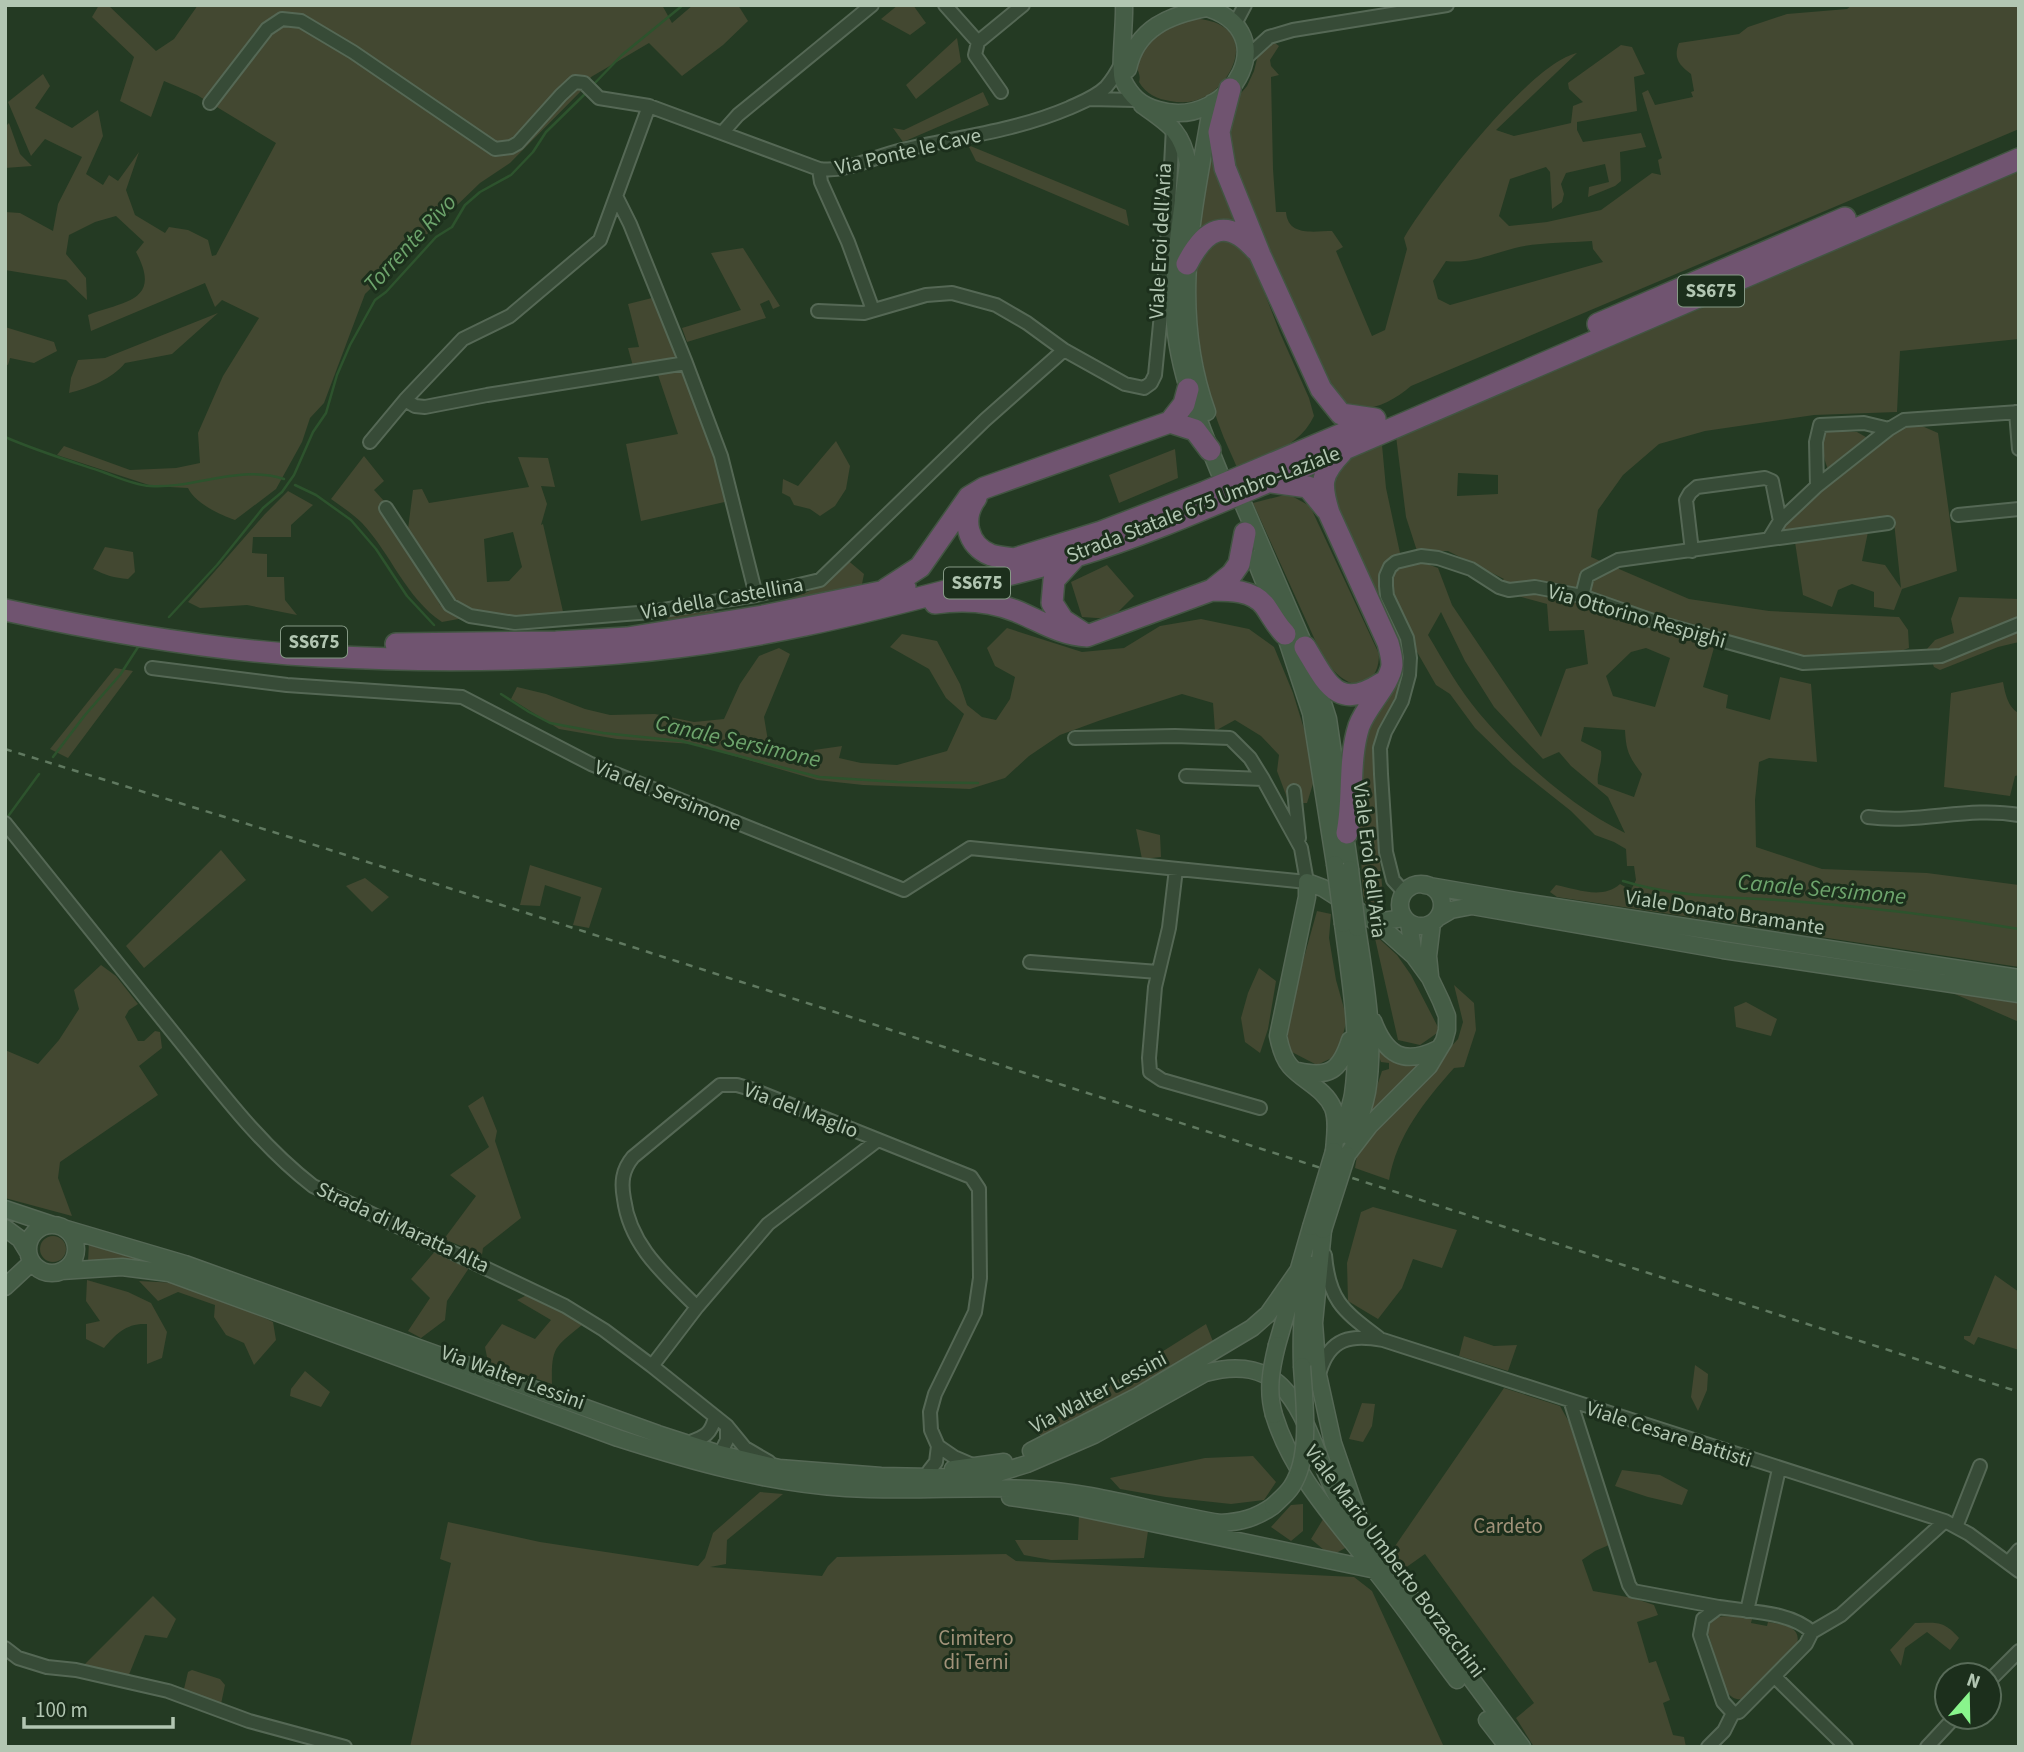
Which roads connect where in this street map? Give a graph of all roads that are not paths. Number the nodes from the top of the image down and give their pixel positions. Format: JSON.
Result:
{"nodes":[{"id":1,"x":872,"y":5,"type":"edge"},
{"id":2,"x":945,"y":5,"type":"edge"},
{"id":3,"x":1023,"y":5,"type":"edge"},
{"id":4,"x":1124,"y":5,"type":"edge"},
{"id":5,"x":1180,"y":5,"type":"edge"},
{"id":6,"x":1245,"y":5,"type":"edge"},
{"id":7,"x":1447,"y":5,"type":"edge"},
{"id":8,"x":1202,"y":7,"type":"edge"},
{"id":9,"x":1238,"y":28,"type":"junction"},
{"id":10,"x":1269,"y":37,"type":"junction"},
{"id":11,"x":978,"y":42,"type":"junction"},
{"id":12,"x":1124,"y":46,"type":"junction"},
{"id":13,"x":1247,"y":57,"type":"junction"},
{"id":14,"x":1121,"y":64,"type":"junction"},
{"id":15,"x":1230,"y":89,"type":"junction"},
{"id":16,"x":1001,"y":92,"type":"dead end"},
{"id":17,"x":1136,"y":98,"type":"junction"},
{"id":18,"x":1089,"y":99,"type":"junction"},
{"id":19,"x":210,"y":103,"type":"dead end"},
{"id":20,"x":1212,"y":103,"type":"junction"},
{"id":21,"x":649,"y":106,"type":"junction"},
{"id":22,"x":1173,"y":127,"type":"junction"},
{"id":23,"x":722,"y":133,"type":"junction"},
{"id":24,"x":2019,"y":144,"type":"edge"},
{"id":25,"x":2019,"y":159,"type":"edge"},
{"id":26,"x":819,"y":169,"type":"junction"},
{"id":27,"x":617,"y":198,"type":"junction"},
{"id":28,"x":1260,"y":255,"type":"junction"},
{"id":29,"x":1187,"y":264,"type":"junction"},
{"id":30,"x":873,"y":310,"type":"junction"},
{"id":31,"x":818,"y":311,"type":"dead end"},
{"id":32,"x":1064,"y":351,"type":"junction"},
{"id":33,"x":686,"y":363,"type":"junction"},
{"id":34,"x":1188,"y":388,"type":"junction"},
{"id":35,"x":1321,"y":389,"type":"junction"},
{"id":36,"x":405,"y":400,"type":"junction"},
{"id":37,"x":2017,"y":412,"type":"edge"},
{"id":38,"x":1404,"y":415,"type":"junction"},
{"id":39,"x":1170,"y":422,"type":"junction"},
{"id":40,"x":1377,"y":427,"type":"junction"},
{"id":41,"x":1889,"y":429,"type":"junction"},
{"id":42,"x":370,"y":442,"type":"dead end"},
{"id":43,"x":1345,"y":449,"type":"junction"},
{"id":44,"x":2019,"y":449,"type":"edge"},
{"id":45,"x":1210,"y":450,"type":"junction"},
{"id":46,"x":1298,"y":453,"type":"junction"},
{"id":47,"x":1270,"y":481,"type":"junction"},
{"id":48,"x":1818,"y":486,"type":"junction"},
{"id":49,"x":984,"y":488,"type":"junction"},
{"id":50,"x":386,"y":508,"type":"dead end"},
{"id":51,"x":2019,"y":509,"type":"edge"},
{"id":52,"x":1329,"y":513,"type":"junction"},
{"id":53,"x":1958,"y":515,"type":"dead end"},
{"id":54,"x":1780,"y":521,"type":"junction"},
{"id":55,"x":1888,"y":523,"type":"dead end"},
{"id":56,"x":1245,"y":533,"type":"junction"},
{"id":57,"x":1769,"y":540,"type":"junction"},
{"id":58,"x":1692,"y":551,"type":"junction"},
{"id":59,"x":1076,"y":556,"type":"junction"},
{"id":60,"x":1014,"y":559,"type":"junction"},
{"id":61,"x":1212,"y":590,"type":"junction"},
{"id":62,"x":756,"y":595,"type":"junction"},
{"id":63,"x":1582,"y":596,"type":"junction"},
{"id":64,"x":5,"y":597,"type":"edge"},
{"id":65,"x":878,"y":601,"type":"junction"},
{"id":66,"x":5,"y":610,"type":"edge"},
{"id":67,"x":2019,"y":624,"type":"edge"},
{"id":68,"x":1285,"y":634,"type":"junction"},
{"id":69,"x":1087,"y":636,"type":"junction"},
{"id":70,"x":1305,"y":647,"type":"junction"},
{"id":71,"x":152,"y":668,"type":"dead end"},
{"id":72,"x":1384,"y":682,"type":"junction"},
{"id":73,"x":1075,"y":738,"type":"dead end"},
{"id":74,"x":1186,"y":776,"type":"dead end"},
{"id":75,"x":1263,"y":779,"type":"junction"},
{"id":76,"x":1294,"y":791,"type":"dead end"},
{"id":77,"x":2019,"y":815,"type":"edge"},
{"id":78,"x":1868,"y":817,"type":"dead end"},
{"id":79,"x":5,"y":823,"type":"edge"},
{"id":80,"x":1346,"y":833,"type":"junction"},
{"id":81,"x":1300,"y":846,"type":"junction"},
{"id":82,"x":1342,"y":866,"type":"junction"},
{"id":83,"x":1176,"y":869,"type":"junction"},
{"id":84,"x":1307,"y":882,"type":"junction"},
{"id":85,"x":1424,"y":885,"type":"junction"},
{"id":86,"x":1402,"y":896,"type":"junction"},
{"id":87,"x":1435,"y":920,"type":"junction"},
{"id":88,"x":1360,"y":921,"type":"junction"},
{"id":89,"x":1406,"y":921,"type":"junction"},
{"id":90,"x":1414,"y":956,"type":"junction"},
{"id":91,"x":1030,"y":962,"type":"dead end"},
{"id":92,"x":1158,"y":972,"type":"junction"},
{"id":93,"x":1430,"y":978,"type":"junction"},
{"id":94,"x":2019,"y":978,"type":"edge"},
{"id":95,"x":2019,"y":994,"type":"edge"},
{"id":96,"x":1368,"y":1007,"type":"junction"},
{"id":97,"x":1353,"y":1028,"type":"junction"},
{"id":98,"x":1440,"y":1048,"type":"junction"},
{"id":99,"x":1295,"y":1070,"type":"junction"},
{"id":100,"x":1260,"y":1108,"type":"dead end"},
{"id":101,"x":878,"y":1140,"type":"junction"},
{"id":102,"x":1340,"y":1153,"type":"junction"},
{"id":103,"x":5,"y":1209,"type":"edge"},
{"id":104,"x":59,"y":1227,"type":"junction"},
{"id":105,"x":5,"y":1228,"type":"edge"},
{"id":106,"x":1317,"y":1229,"type":"joint"},
{"id":107,"x":30,"y":1257,"type":"junction"},
{"id":108,"x":61,"y":1271,"type":"junction"},
{"id":109,"x":1314,"y":1274,"type":"junction"},
{"id":110,"x":5,"y":1287,"type":"edge"},
{"id":111,"x":697,"y":1307,"type":"junction"},
{"id":112,"x":1383,"y":1340,"type":"junction"},
{"id":113,"x":652,"y":1366,"type":"junction"},
{"id":114,"x":1318,"y":1375,"type":"junction"},
{"id":115,"x":1571,"y":1402,"type":"junction"},
{"id":116,"x":1592,"y":1409,"type":"junction"},
{"id":117,"x":715,"y":1417,"type":"junction"},
{"id":118,"x":727,"y":1426,"type":"junction"},
{"id":119,"x":1581,"y":1434,"type":"junction"},
{"id":120,"x":688,"y":1443,"type":"junction"},
{"id":121,"x":938,"y":1446,"type":"junction"},
{"id":122,"x":720,"y":1454,"type":"junction"},
{"id":123,"x":680,"y":1458,"type":"junction"},
{"id":124,"x":1980,"y":1466,"type":"dead end"},
{"id":125,"x":977,"y":1467,"type":"junction"},
{"id":126,"x":779,"y":1468,"type":"junction"},
{"id":127,"x":1779,"y":1469,"type":"junction"},
{"id":128,"x":929,"y":1471,"type":"junction"},
{"id":129,"x":881,"y":1476,"type":"junction"},
{"id":130,"x":959,"y":1490,"type":"junction"},
{"id":131,"x":1951,"y":1524,"type":"junction"},
{"id":132,"x":1365,"y":1536,"type":"junction"},
{"id":133,"x":2019,"y":1550,"type":"edge"},
{"id":134,"x":2014,"y":1567,"type":"edge"},
{"id":135,"x":1376,"y":1570,"type":"junction"},
{"id":136,"x":1689,"y":1602,"type":"junction"},
{"id":137,"x":1719,"y":1607,"type":"junction"},
{"id":138,"x":1747,"y":1611,"type":"junction"},
{"id":139,"x":1700,"y":1626,"type":"junction"},
{"id":140,"x":1812,"y":1632,"type":"junction"},
{"id":141,"x":5,"y":1648,"type":"edge"},
{"id":142,"x":2019,"y":1651,"type":"edge"},
{"id":143,"x":2003,"y":1667,"type":"edge"},
{"id":144,"x":1775,"y":1677,"type":"junction"},
{"id":145,"x":1733,"y":1713,"type":"junction"},
{"id":146,"x":1942,"y":1731,"type":"edge"},
{"id":147,"x":345,"y":1747,"type":"edge"},
{"id":148,"x":1508,"y":1747,"type":"edge"},
{"id":149,"x":1522,"y":1747,"type":"edge"},
{"id":150,"x":1708,"y":1747,"type":"edge"},
{"id":151,"x":1846,"y":1747,"type":"edge"},
{"id":152,"x":1927,"y":1747,"type":"edge"}],
"edges":[{"from":1,"to":23,"type":"street"},
{"from":2,"to":11,"type":"street"},
{"from":3,"to":11,"type":"street"},
{"from":4,"to":12,"type":"main road"},
{"from":5,"to":12,"type":"main road"},
{"from":6,"to":9,"type":"street"},
{"from":7,"to":10,"type":"street"},
{"from":8,"to":9,"type":"main road"},
{"from":8,"to":17,"type":"main road"},
{"from":9,"to":10,"type":"street"},
{"from":9,"to":13,"type":"main road"},
{"from":10,"to":13,"type":"street"},
{"from":11,"to":16,"type":"street"},
{"from":12,"to":14,"type":"main road"},
{"from":13,"to":15,"type":"main road"},
{"from":14,"to":17,"type":"main road"},
{"from":14,"to":18,"type":"street","name":"Via Ponte le Cave"},
{"from":15,"to":20,"type":"main road"},
{"from":15,"to":28,"type":"highway"},
{"from":17,"to":18,"type":"street","name":"Via Ponte le Cave"},
{"from":17,"to":20,"type":"main road"},
{"from":17,"to":22,"type":"main road"},
{"from":18,"to":26,"type":"street","name":"Via Ponte le Cave"},
{"from":19,"to":21,"type":"street","name":"Via Ponte le Cave"},
{"from":20,"to":29,"type":"main road","name":"Viale Eroi dell'Aria"},
{"from":21,"to":23,"type":"street","name":"Via Ponte le Cave"},
{"from":21,"to":27,"type":"street"},
{"from":22,"to":32,"type":"street"},
{"from":22,"to":34,"type":"main road","name":"Viale Eroi dell'Aria"},
{"from":23,"to":26,"type":"street","name":"Via Ponte le Cave"},
{"from":24,"to":38,"type":"highway","name":"Strada Statale 675 Umbro-Laziale","number":"SS675"},
{"from":25,"to":38,"type":"highway","name":"Strada Statale 675 Umbro-Laziale","number":"SS675"},
{"from":26,"to":30,"type":"street"},
{"from":27,"to":33,"type":"street"},
{"from":27,"to":36,"type":"street"},
{"from":28,"to":29,"type":"highway"},
{"from":28,"to":35,"type":"highway"},
{"from":29,"to":45,"type":"main road","name":"Viale Eroi dell'Aria"},
{"from":30,"to":31,"type":"street"},
{"from":30,"to":32,"type":"street"},
{"from":32,"to":62,"type":"street","name":"Via della Castellina"},
{"from":33,"to":36,"type":"street"},
{"from":33,"to":62,"type":"street"},
{"from":34,"to":39,"type":"highway"},
{"from":34,"to":45,"type":"main road","name":"Viale Eroi dell'Aria"},
{"from":35,"to":40,"type":"highway"},
{"from":35,"to":46,"type":"highway"},
{"from":36,"to":42,"type":"street"},
{"from":37,"to":41,"type":"street"},
{"from":37,"to":44,"type":"street"},
{"from":38,"to":40,"type":"highway","name":"Strada Statale 675 Umbro-Laziale","number":"SS675"},
{"from":39,"to":45,"type":"highway"},
{"from":39,"to":49,"type":"highway"},
{"from":40,"to":43,"type":"highway","name":"Strada Statale 675 Umbro-Laziale","number":"SS675"},
{"from":40,"to":46,"type":"highway","name":"Strada Statale 675 Umbro-Laziale","number":"SS675"},
{"from":41,"to":48,"type":"street"},
{"from":41,"to":48,"type":"street"},
{"from":43,"to":47,"type":"highway","name":"Strada Statale 675 Umbro-Laziale","number":"SS675"},
{"from":43,"to":52,"type":"highway"},
{"from":46,"to":60,"type":"highway","name":"Strada Statale 675 Umbro-Laziale","number":"SS675"},
{"from":47,"to":52,"type":"highway"},
{"from":47,"to":59,"type":"highway","name":"Strada Statale 675 Umbro-Laziale","number":"SS675"},
{"from":48,"to":54,"type":"street"},
{"from":49,"to":60,"type":"highway"},
{"from":49,"to":65,"type":"highway"},
{"from":50,"to":62,"type":"street","name":"Via della Castellina"},
{"from":51,"to":53,"type":"street"},
{"from":52,"to":72,"type":"highway"},
{"from":54,"to":57,"type":"street"},
{"from":54,"to":58,"type":"street"},
{"from":55,"to":57,"type":"street"},
{"from":56,"to":61,"type":"highway"},
{"from":56,"to":68,"type":"main road","name":"Viale Eroi dell'Aria"},
{"from":56,"to":70,"type":"main road","name":"Viale Eroi dell'Aria"},
{"from":57,"to":58,"type":"street"},
{"from":58,"to":63,"type":"street"},
{"from":59,"to":65,"type":"highway","name":"Strada Statale 675 Umbro-Laziale","number":"SS675"},
{"from":59,"to":69,"type":"highway"},
{"from":60,"to":65,"type":"highway","name":"Strada Statale 675 Umbro-Laziale","number":"SS675"},
{"from":61,"to":68,"type":"highway"},
{"from":61,"to":69,"type":"highway"},
{"from":63,"to":67,"type":"street","name":"Via Ottorino Respighi"},
{"from":63,"to":86,"type":"street","name":"Via Ottorino Respighi"},
{"from":64,"to":65,"type":"highway","name":"Strada Statale 675 Umbro-Laziale","number":"SS675"},
{"from":65,"to":66,"type":"highway","name":"Strada Statale 675 Umbro-Laziale","number":"SS675"},
{"from":65,"to":69,"type":"highway"},
{"from":68,"to":82,"type":"main road","name":"Viale Eroi dell'Aria"},
{"from":70,"to":72,"type":"highway"},
{"from":70,"to":80,"type":"main road","name":"Viale Eroi dell'Aria"},
{"from":71,"to":83,"type":"street","name":"Via del Sersimone"},
{"from":72,"to":80,"type":"highway"},
{"from":73,"to":75,"type":"street"},
{"from":74,"to":75,"type":"street"},
{"from":75,"to":81,"type":"street"},
{"from":76,"to":81,"type":"street"},
{"from":77,"to":78,"type":"street"},
{"from":79,"to":113,"type":"street","name":"Strada di Maratta Alta"},
{"from":80,"to":82,"type":"main road","name":"Viale Eroi dell'Aria"},
{"from":81,"to":84,"type":"street"},
{"from":82,"to":88,"type":"main road","name":"Viale Eroi dell'Aria","bridge":true},
{"from":83,"to":84,"type":"street","name":"Via del Sersimone"},
{"from":83,"to":92,"type":"street"},
{"from":84,"to":88,"type":"main road"},
{"from":84,"to":99,"type":"main road"},
{"from":85,"to":86,"type":"main road","name":"Viale Donato Bramante"},
{"from":85,"to":87,"type":"main road"},
{"from":85,"to":94,"type":"main road","name":"Viale Donato Bramante"},
{"from":86,"to":88,"type":"main road","name":"Viale Donato Bramante"},
{"from":86,"to":89,"type":"main road"},
{"from":87,"to":89,"type":"main road","name":"Viale Donato Bramante"},
{"from":87,"to":93,"type":"main road"},
{"from":87,"to":95,"type":"main road","name":"Viale Donato Bramante"},
{"from":88,"to":89,"type":"main road","name":"Viale Donato Bramante"},
{"from":88,"to":90,"type":"main road"},
{"from":88,"to":96,"type":"main road","name":"Viale Eroi dell'Aria"},
{"from":88,"to":97,"type":"main road","name":"Viale Eroi dell'Aria"},
{"from":89,"to":90,"type":"main road"},
{"from":90,"to":93,"type":"main road"},
{"from":91,"to":92,"type":"street"},
{"from":92,"to":100,"type":"street"},
{"from":93,"to":98,"type":"main road"},
{"from":96,"to":98,"type":"main road"},
{"from":96,"to":102,"type":"main road","name":"Viale Eroi dell'Aria"},
{"from":97,"to":99,"type":"main road"},
{"from":97,"to":102,"type":"main road","name":"Viale Eroi dell'Aria"},
{"from":98,"to":102,"type":"main road"},
{"from":99,"to":102,"type":"main road"},
{"from":101,"to":111,"type":"street","name":"Via del Maglio"},
{"from":101,"to":111,"type":"street","name":"Via del Maglio"},
{"from":101,"to":121,"type":"street","name":"Via del Maglio"},
{"from":102,"to":106,"type":"main road","name":"Viale Eroi dell'Aria","bridge":true},
{"from":103,"to":104,"type":"main road","name":"Via Walter Lessini"},
{"from":104,"to":107,"type":"main road"},
{"from":104,"to":108,"type":"main road"},
{"from":104,"to":120,"type":"main road","name":"Via Walter Lessini"},
{"from":105,"to":107,"type":"main road"},
{"from":106,"to":109,"type":"main road","name":"Viale Mario Umberto Borzacchini"},
{"from":107,"to":108,"type":"main road"},
{"from":107,"to":110,"type":"main road"},
{"from":108,"to":123,"type":"main road","name":"Via Walter Lessini"},
{"from":109,"to":112,"type":"street","name":"Viale Cesare Battisti"},
{"from":109,"to":114,"type":"main road","name":"Viale Mario Umberto Borzacchini"},
{"from":109,"to":125,"type":"main road","name":"Via Walter Lessini"},
{"from":109,"to":130,"type":"main road","name":"Via Walter Lessini","bridge":true},
{"from":109,"to":135,"type":"main road","name":"Viale Mario Umberto Borzacchini","bridge":true},
{"from":111,"to":113,"type":"street","name":"Via del Maglio"},
{"from":112,"to":114,"type":"street","name":"Viale Cesare Battisti"},
{"from":112,"to":115,"type":"street","name":"Viale Cesare Battisti"},
{"from":113,"to":117,"type":"street","name":"Strada di Maratta Alta"},
{"from":114,"to":132,"type":"main road","name":"Viale Mario Umberto Borzacchini"},
{"from":115,"to":116,"type":"street","name":"Viale Cesare Battisti"},
{"from":115,"to":119,"type":"street"},
{"from":116,"to":119,"type":"street"},
{"from":116,"to":127,"type":"street","name":"Viale Cesare Battisti"},
{"from":117,"to":118,"type":"street","name":"Strada di Maratta Alta"},
{"from":117,"to":120,"type":"street"},
{"from":118,"to":122,"type":"street"},
{"from":118,"to":126,"type":"street","name":"Strada di Maratta Alta"},
{"from":119,"to":136,"type":"street"},
{"from":120,"to":122,"type":"main road","name":"Via Walter Lessini"},
{"from":121,"to":125,"type":"street"},
{"from":121,"to":128,"type":"street"},
{"from":122,"to":123,"type":"street"},
{"from":122,"to":126,"type":"main road","name":"Via Walter Lessini"},
{"from":123,"to":130,"type":"main road","name":"Via Walter Lessini"},
{"from":124,"to":131,"type":"street"},
{"from":125,"to":128,"type":"main road","name":"Via Walter Lessini"},
{"from":126,"to":129,"type":"main road","name":"Via Walter Lessini"},
{"from":127,"to":131,"type":"street","name":"Viale Cesare Battisti"},
{"from":127,"to":138,"type":"street"},
{"from":128,"to":129,"type":"main road","name":"Via Walter Lessini"},
{"from":129,"to":132,"type":"main road","name":"Via Walter Lessini"},
{"from":130,"to":135,"type":"main road","name":"Via Walter Lessini"},
{"from":131,"to":134,"type":"street","name":"Viale Cesare Battisti"},
{"from":131,"to":140,"type":"street"},
{"from":132,"to":149,"type":"main road","name":"Viale Mario Umberto Borzacchini"},
{"from":133,"to":134,"type":"street"},
{"from":135,"to":148,"type":"main road","name":"Viale Mario Umberto Borzacchini"},
{"from":136,"to":137,"type":"street"},
{"from":136,"to":139,"type":"street"},
{"from":137,"to":138,"type":"street"},
{"from":137,"to":139,"type":"street"},
{"from":138,"to":140,"type":"street"},
{"from":139,"to":145,"type":"street"},
{"from":140,"to":144,"type":"street"},
{"from":141,"to":147,"type":"street"},
{"from":142,"to":143,"type":"street"},
{"from":144,"to":145,"type":"street"},
{"from":144,"to":151,"type":"street"},
{"from":145,"to":150,"type":"street"},
{"from":146,"to":152,"type":"street"}]}
